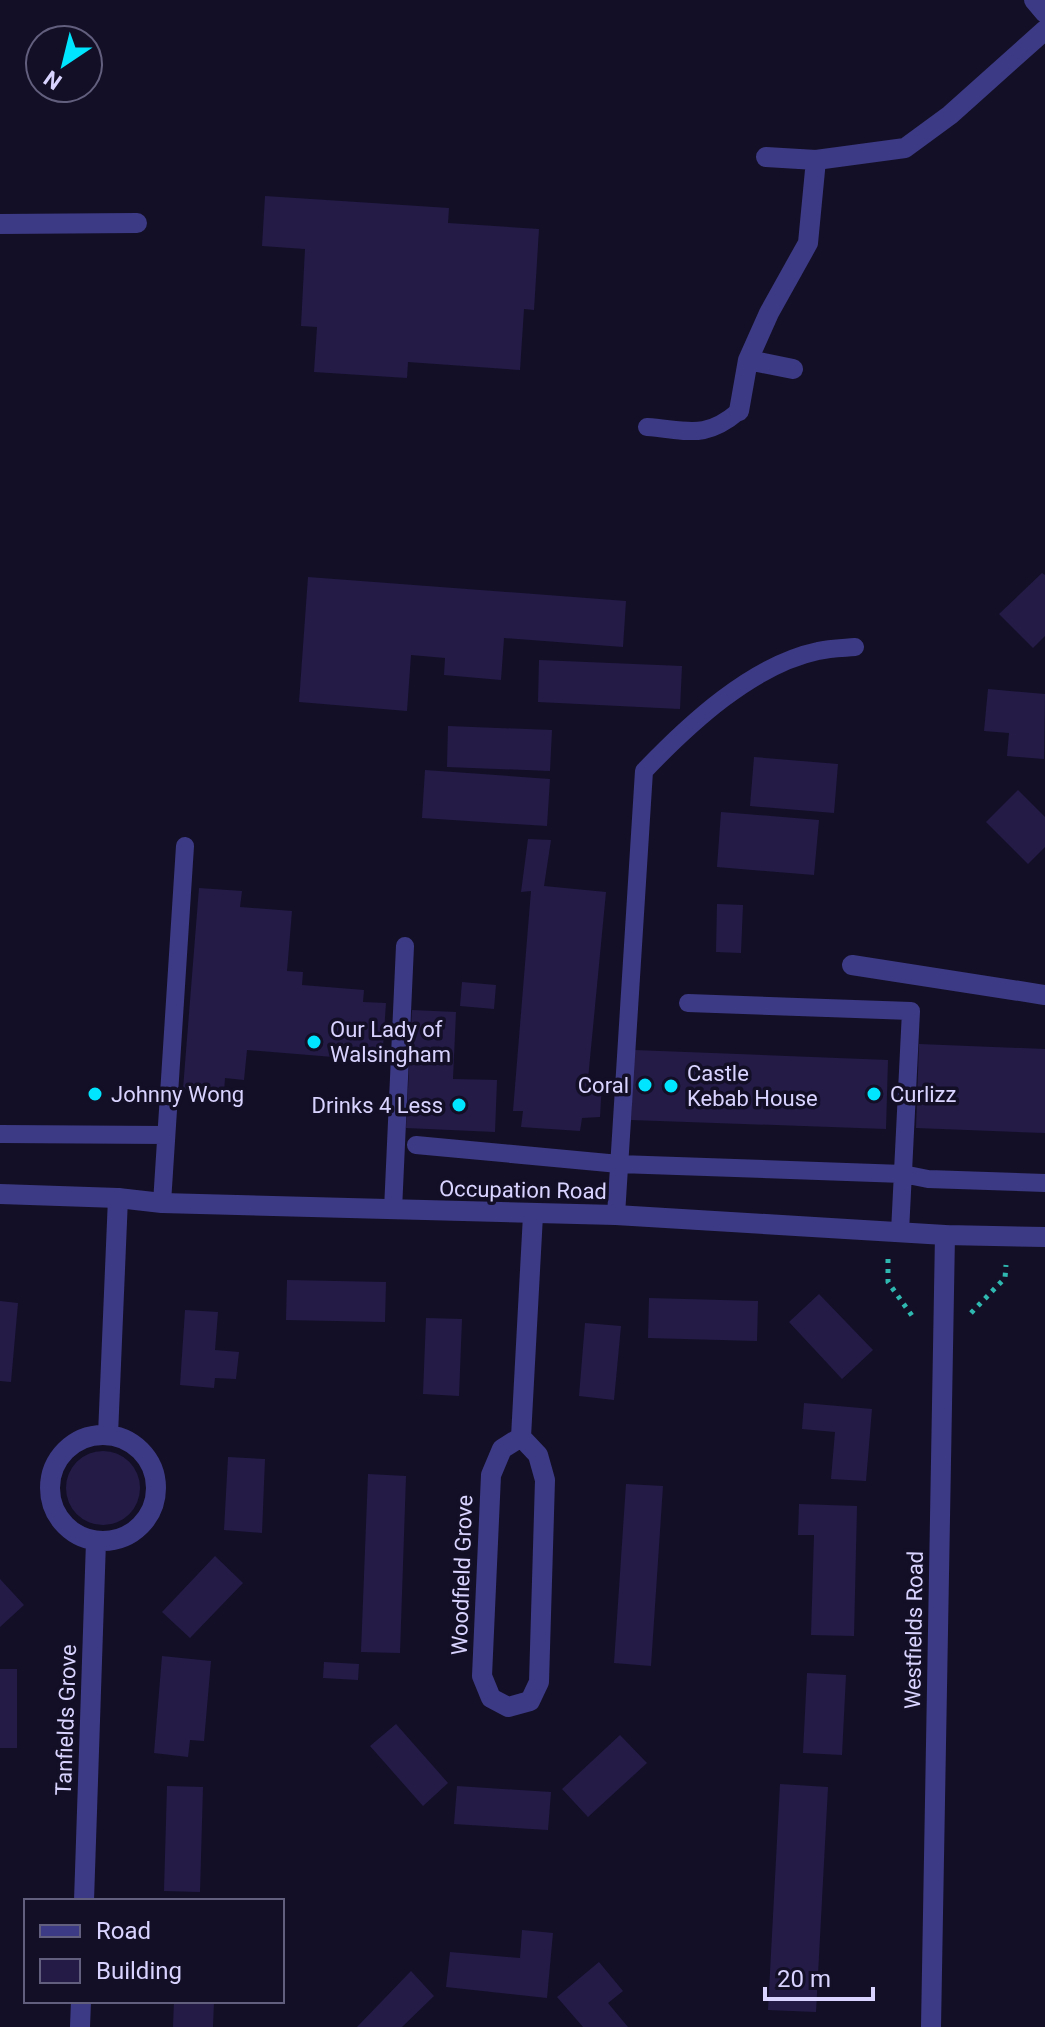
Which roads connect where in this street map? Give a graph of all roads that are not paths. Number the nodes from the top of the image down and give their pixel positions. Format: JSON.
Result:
{"nodes":[{"id":1,"x":1034,"y":0,"type":"edge"},
{"id":2,"x":1045,"y":13,"type":"edge"},
{"id":3,"x":1045,"y":30,"type":"edge"},
{"id":4,"x":766,"y":157,"type":"dead end"},
{"id":5,"x":816,"y":160,"type":"junction"},
{"id":6,"x":137,"y":223,"type":"dead end"},
{"id":7,"x":0,"y":224,"type":"edge"},
{"id":8,"x":748,"y":360,"type":"junction"},
{"id":9,"x":793,"y":369,"type":"dead end"},
{"id":10,"x":739,"y":411,"type":"joint"},
{"id":11,"x":647,"y":427,"type":"dead end"},
{"id":12,"x":855,"y":647,"type":"dead end"},
{"id":13,"x":185,"y":846,"type":"dead end"},
{"id":14,"x":405,"y":946,"type":"dead end"},
{"id":15,"x":852,"y":965,"type":"dead end"},
{"id":16,"x":1045,"y":995,"type":"edge"},
{"id":17,"x":688,"y":1003,"type":"dead end"},
{"id":18,"x":0,"y":1134,"type":"edge"},
{"id":19,"x":166,"y":1135,"type":"junction"},
{"id":20,"x":416,"y":1145,"type":"dead end"},
{"id":21,"x":619,"y":1164,"type":"junction"},
{"id":22,"x":903,"y":1174,"type":"junction"},
{"id":23,"x":1045,"y":1183,"type":"edge"},
{"id":24,"x":0,"y":1194,"type":"edge"},
{"id":25,"x":118,"y":1198,"type":"junction"},
{"id":26,"x":162,"y":1203,"type":"junction"},
{"id":27,"x":393,"y":1210,"type":"junction"},
{"id":28,"x":533,"y":1215,"type":"junction"},
{"id":29,"x":616,"y":1215,"type":"junction"},
{"id":30,"x":900,"y":1232,"type":"junction"},
{"id":31,"x":945,"y":1235,"type":"junction"},
{"id":32,"x":1045,"y":1237,"type":"edge"},
{"id":33,"x":108,"y":1435,"type":"junction"},
{"id":34,"x":521,"y":1437,"type":"junction"},
{"id":35,"x":96,"y":1541,"type":"junction"},
{"id":36,"x":84,"y":1899,"type":"edge"},
{"id":37,"x":81,"y":2003,"type":"edge"},
{"id":38,"x":80,"y":2027,"type":"edge"},
{"id":39,"x":931,"y":2027,"type":"edge"}],
"edges":[{"from":1,"to":2,"type":"street"},
{"from":3,"to":5,"type":"street"},
{"from":4,"to":5,"type":"street"},
{"from":5,"to":8,"type":"street"},
{"from":6,"to":7,"type":"street"},
{"from":8,"to":9,"type":"street"},
{"from":8,"to":10,"type":"street"},
{"from":10,"to":11,"type":"lane"},
{"from":12,"to":21,"type":"lane"},
{"from":13,"to":19,"type":"lane"},
{"from":14,"to":27,"type":"lane"},
{"from":15,"to":16,"type":"street"},
{"from":17,"to":22,"type":"lane"},
{"from":18,"to":19,"type":"lane"},
{"from":19,"to":26,"type":"lane"},
{"from":20,"to":21,"type":"lane"},
{"from":21,"to":22,"type":"lane"},
{"from":21,"to":29,"type":"lane"},
{"from":22,"to":23,"type":"lane"},
{"from":22,"to":30,"type":"lane"},
{"from":24,"to":25,"type":"street","name":"Occupation Road"},
{"from":25,"to":26,"type":"street","name":"Occupation Road"},
{"from":25,"to":33,"type":"street"},
{"from":26,"to":27,"type":"street","name":"Occupation Road"},
{"from":27,"to":28,"type":"street","name":"Occupation Road"},
{"from":28,"to":29,"type":"street","name":"Occupation Road"},
{"from":28,"to":34,"type":"street"},
{"from":29,"to":30,"type":"street","name":"Occupation Road"},
{"from":30,"to":31,"type":"street","name":"Occupation Road"},
{"from":31,"to":32,"type":"street","name":"Occupation Road"},
{"from":31,"to":39,"type":"street","name":"Westfields Road"},
{"from":33,"to":35,"type":"street"},
{"from":33,"to":35,"type":"street"},
{"from":34,"to":34,"type":"street","name":"Woodfield Grove"},
{"from":35,"to":36,"type":"street","name":"Tanfields Grove"},
{"from":37,"to":38,"type":"street"}]}
